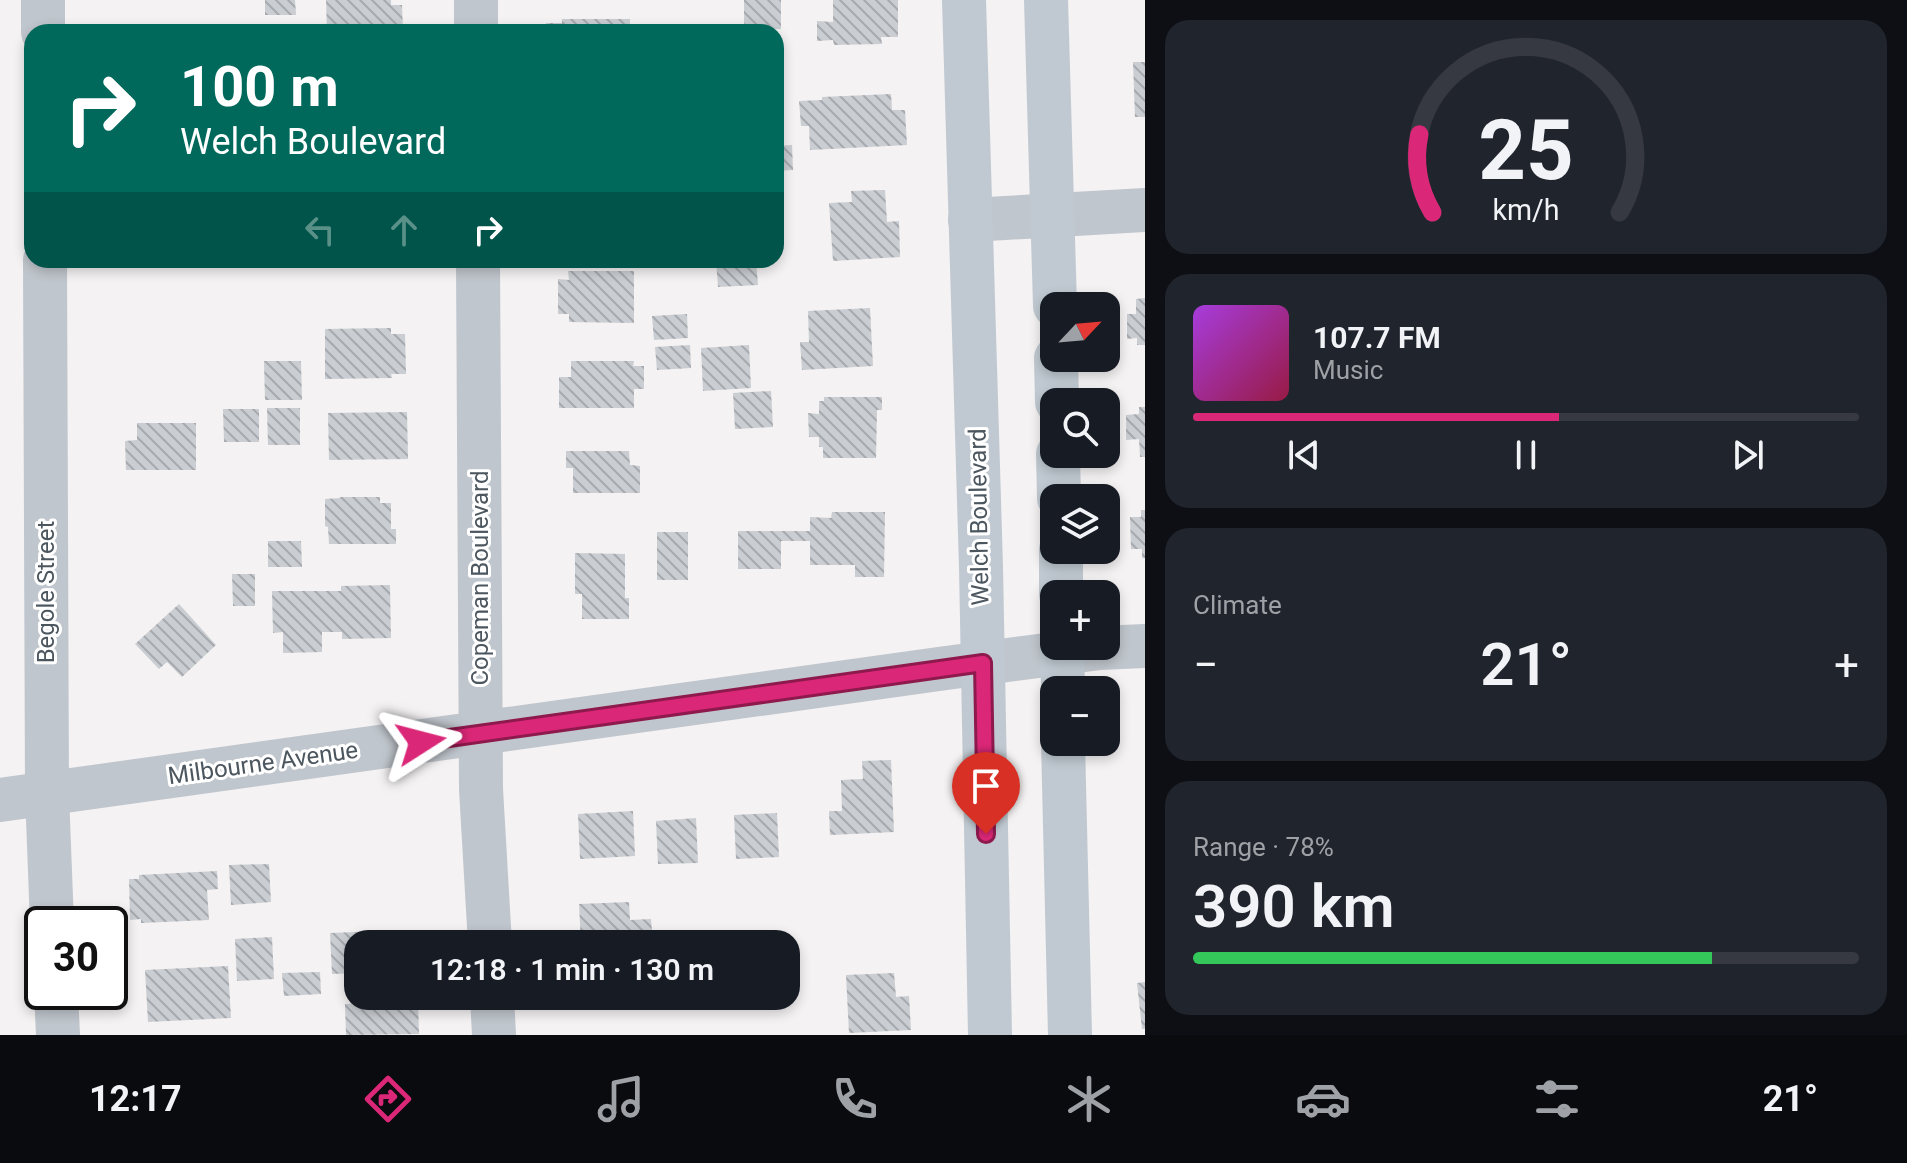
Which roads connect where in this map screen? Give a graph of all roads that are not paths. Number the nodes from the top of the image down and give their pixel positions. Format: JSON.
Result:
{"nodes":[{"id":1,"x":43,"y":0,"type":"edge"},
{"id":2,"x":476,"y":0,"type":"edge"},
{"id":3,"x":964,"y":0,"type":"edge"},
{"id":4,"x":1046,"y":0,"type":"edge"},
{"id":5,"x":43,"y":24,"type":"edge"},
{"id":6,"x":476,"y":24,"type":"edge"},
{"id":7,"x":1145,"y":210,"type":"edge"},
{"id":8,"x":1053,"y":217,"type":"junction"},
{"id":9,"x":970,"y":220,"type":"junction"},
{"id":10,"x":45,"y":268,"type":"edge"},
{"id":11,"x":478,"y":268,"type":"edge"},
{"id":12,"x":1055,"y":292,"type":"edge"},
{"id":13,"x":1145,"y":646,"type":"edge"},
{"id":14,"x":983,"y":663,"type":"junction"},
{"id":15,"x":1062,"y":663,"type":"edge"},
{"id":16,"x":481,"y":733,"type":"junction"},
{"id":17,"x":1063,"y":756,"type":"edge"},
{"id":18,"x":47,"y":793,"type":"junction"},
{"id":19,"x":0,"y":800,"type":"edge"},
{"id":20,"x":51,"y":906,"type":"edge"},
{"id":21,"x":489,"y":930,"type":"edge"},
{"id":22,"x":57,"y":1010,"type":"edge"},
{"id":23,"x":493,"y":1010,"type":"edge"},
{"id":24,"x":58,"y":1035,"type":"edge"},
{"id":25,"x":494,"y":1035,"type":"edge"},
{"id":26,"x":990,"y":1035,"type":"edge"},
{"id":27,"x":1070,"y":1035,"type":"edge"}],
"edges":[{"from":1,"to":5,"type":"street"},
{"from":2,"to":6,"type":"street"},
{"from":3,"to":9,"type":"main road","name":"Welch Boulevard"},
{"from":4,"to":8,"type":"main road"},
{"from":7,"to":8,"type":"street"},
{"from":8,"to":9,"type":"street"},
{"from":8,"to":12,"type":"main road"},
{"from":9,"to":14,"type":"main road","name":"Welch Boulevard"},
{"from":10,"to":18,"type":"street","name":"Begole Street"},
{"from":11,"to":16,"type":"street","name":"Copeman Boulevard"},
{"from":13,"to":15,"type":"street","name":"Milbourne Avenue"},
{"from":14,"to":15,"type":"street","name":"Milbourne Avenue"},
{"from":14,"to":16,"type":"street","name":"Milbourne Avenue"},
{"from":14,"to":26,"type":"main road","name":"Welch Boulevard"},
{"from":16,"to":18,"type":"street","name":"Milbourne Avenue"},
{"from":16,"to":21,"type":"street","name":"Copeman Boulevard"},
{"from":17,"to":27,"type":"main road"},
{"from":18,"to":19,"type":"street","name":"Milbourne Avenue"},
{"from":18,"to":20,"type":"street","name":"Begole Street"},
{"from":22,"to":24,"type":"street"},
{"from":23,"to":25,"type":"street"}]}
